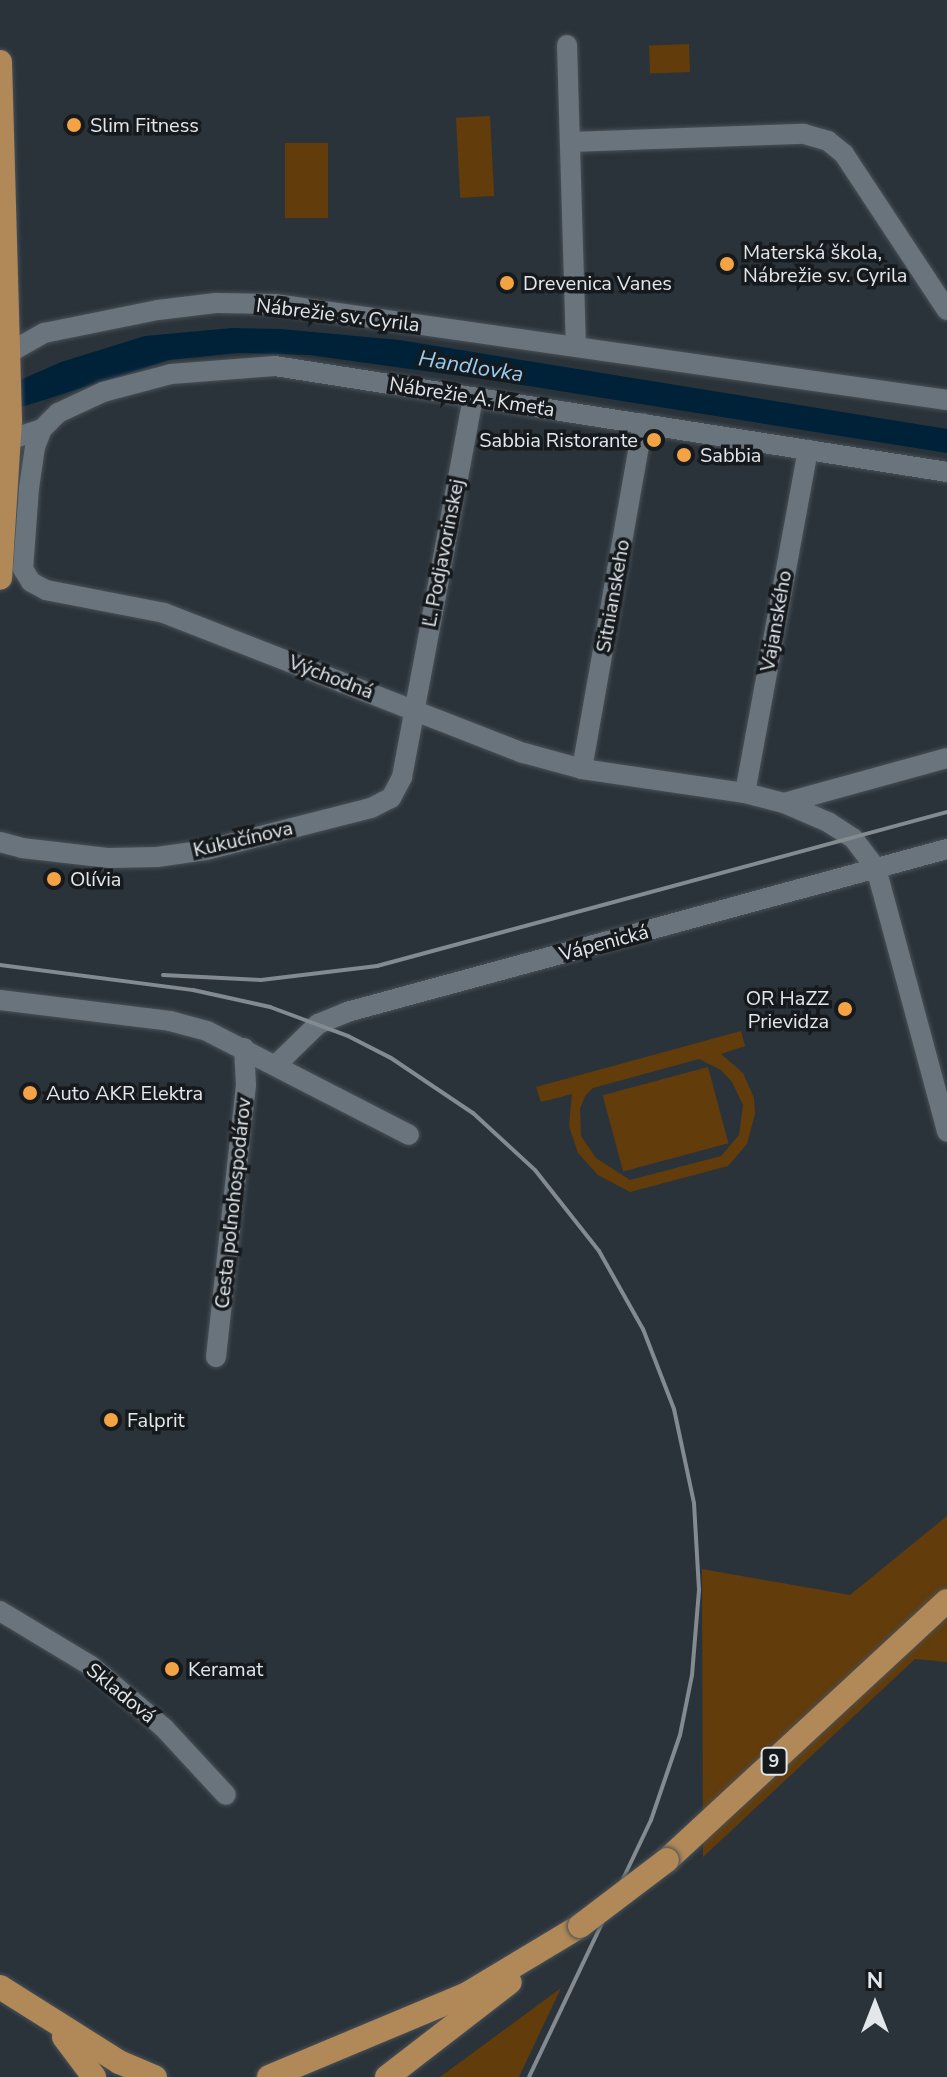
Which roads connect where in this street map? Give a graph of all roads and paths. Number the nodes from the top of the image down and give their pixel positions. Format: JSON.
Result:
{"nodes":[{"id":1,"x":567,"y":45,"type":"dead end"},
{"id":2,"x":0,"y":62,"type":"edge"},
{"id":3,"x":1,"y":112,"type":"edge"},
{"id":4,"x":570,"y":142,"type":"junction"},
{"id":5,"x":4,"y":261,"type":"edge"},
{"id":6,"x":947,"y":310,"type":"edge"},
{"id":7,"x":576,"y":347,"type":"junction"},
{"id":8,"x":6,"y":362,"type":"edge"},
{"id":9,"x":473,"y":398,"type":"junction"},
{"id":10,"x":947,"y":400,"type":"edge"},
{"id":11,"x":643,"y":423,"type":"junction"},
{"id":12,"x":42,"y":429,"type":"junction"},
{"id":13,"x":6,"y":435,"type":"edge"},
{"id":14,"x":808,"y":450,"type":"junction"},
{"id":15,"x":947,"y":472,"type":"edge"},
{"id":16,"x":15,"y":490,"type":"junction"},
{"id":17,"x":0,"y":578,"type":"edge"},
{"id":18,"x":414,"y":709,"type":"junction"},
{"id":19,"x":947,"y":758,"type":"edge"},
{"id":20,"x":582,"y":769,"type":"junction"},
{"id":21,"x":745,"y":793,"type":"junction"},
{"id":22,"x":784,"y":803,"type":"junction"},
{"id":23,"x":0,"y":842,"type":"edge"},
{"id":24,"x":947,"y":849,"type":"edge"},
{"id":25,"x":876,"y":868,"type":"junction"},
{"id":26,"x":0,"y":1000,"type":"edge"},
{"id":27,"x":244,"y":1048,"type":"junction"},
{"id":28,"x":276,"y":1065,"type":"junction"},
{"id":29,"x":947,"y":1132,"type":"edge"},
{"id":30,"x":409,"y":1135,"type":"dead end"},
{"id":31,"x":216,"y":1357,"type":"dead end"},
{"id":32,"x":938,"y":1608,"type":"edge"},
{"id":33,"x":0,"y":1611,"type":"edge"},
{"id":34,"x":226,"y":1795,"type":"dead end"},
{"id":35,"x":558,"y":1941,"type":"junction"},
{"id":36,"x":0,"y":1987,"type":"edge"},
{"id":37,"x":43,"y":2015,"type":"junction"},
{"id":38,"x":122,"y":2070,"type":"edge"},
{"id":39,"x":278,"y":2073,"type":"edge"},
{"id":40,"x":94,"y":2077,"type":"edge"},
{"id":41,"x":155,"y":2077,"type":"edge"},
{"id":42,"x":249,"y":2077,"type":"edge"},
{"id":43,"x":387,"y":2077,"type":"edge"}],
"edges":[{"from":1,"to":4,"type":"street"},
{"from":2,"to":3,"type":"main road"},
{"from":3,"to":5,"type":"main road"},
{"from":4,"to":6,"type":"street"},
{"from":4,"to":7,"type":"street"},
{"from":5,"to":8,"type":"main road"},
{"from":7,"to":8,"type":"street","name":"Nábrežie sv. Cyrila"},
{"from":7,"to":10,"type":"street","name":"Nábrežie sv. Cyrila"},
{"from":8,"to":13,"type":"main road"},
{"from":9,"to":11,"type":"street","name":"Nábrežie A. Kmeťa"},
{"from":9,"to":12,"type":"street","name":"Nábrežie A. Kmeťa"},
{"from":9,"to":18,"type":"street","name":"Ľ. Podjavorinskej"},
{"from":11,"to":14,"type":"street","name":"Nábrežie A. Kmeťa"},
{"from":11,"to":20,"type":"street","name":"Sitnianskeho"},
{"from":12,"to":13,"type":"street","name":"Nábrežie A. Kmeťa"},
{"from":12,"to":16,"type":"street","name":"Východná"},
{"from":13,"to":16,"type":"main road"},
{"from":14,"to":15,"type":"street","name":"Nábrežie A. Kmeťa"},
{"from":14,"to":21,"type":"street","name":"Vajanského"},
{"from":16,"to":17,"type":"main road"},
{"from":16,"to":18,"type":"street","name":"Východná"},
{"from":18,"to":20,"type":"street","name":"Východná"},
{"from":18,"to":23,"type":"street","name":"Kukučínova"},
{"from":19,"to":22,"type":"street","name":"Východná"},
{"from":20,"to":21,"type":"street","name":"Východná"},
{"from":21,"to":22,"type":"street","name":"Východná"},
{"from":22,"to":25,"type":"street","name":"Východná"},
{"from":24,"to":25,"type":"street","name":"Vápenická"},
{"from":25,"to":28,"type":"street","name":"Vápenická"},
{"from":25,"to":29,"type":"street"},
{"from":26,"to":27,"type":"street"},
{"from":27,"to":28,"type":"street"},
{"from":27,"to":31,"type":"street","name":"Cesta poľnohospodárov"},
{"from":28,"to":30,"type":"street"},
{"from":32,"to":35,"type":"main road","number":"9","bridge":true},
{"from":33,"to":34,"type":"street","name":"Skladová"},
{"from":35,"to":39,"type":"main road","number":"9"},
{"from":35,"to":43,"type":"main road","number":"9"},
{"from":36,"to":37,"type":"main road"},
{"from":37,"to":38,"type":"main road"},
{"from":37,"to":40,"type":"main road"},
{"from":38,"to":41,"type":"main road"},
{"from":39,"to":42,"type":"main road"}]}
